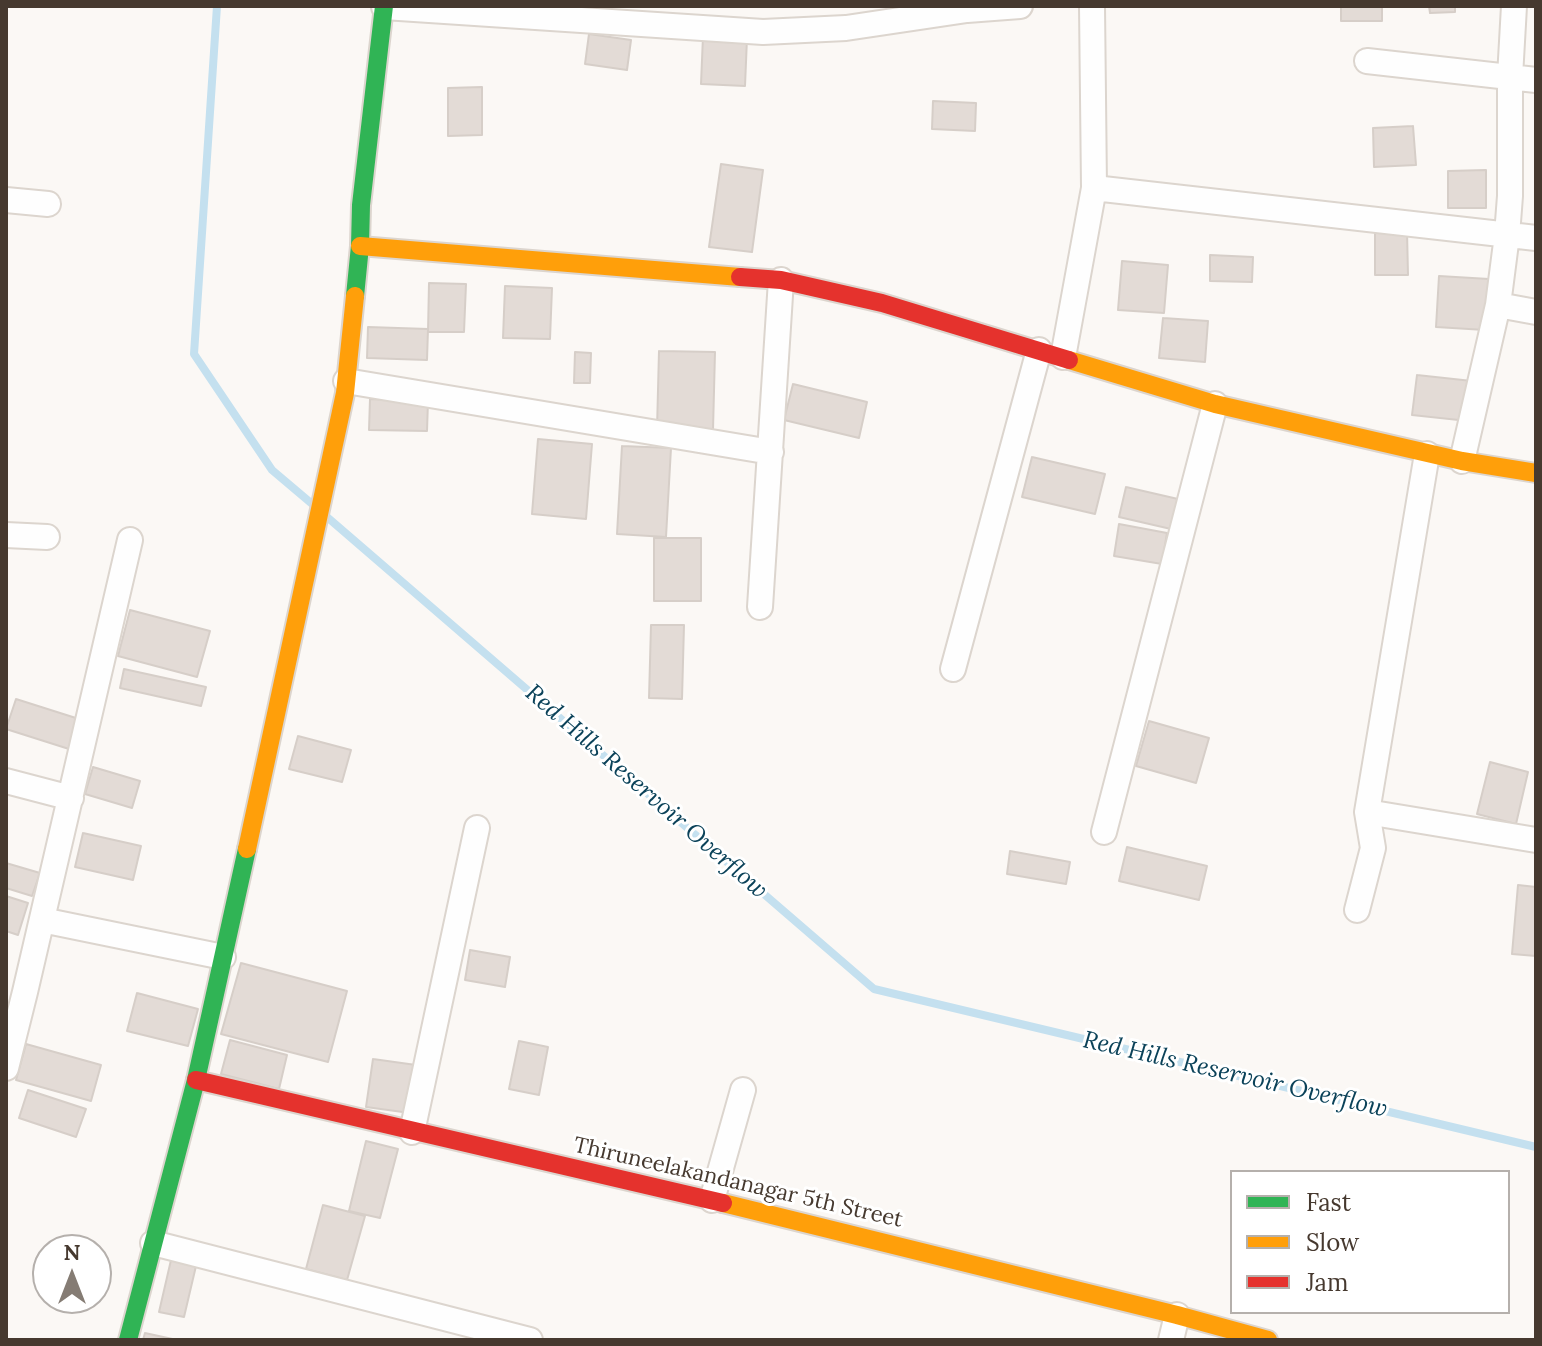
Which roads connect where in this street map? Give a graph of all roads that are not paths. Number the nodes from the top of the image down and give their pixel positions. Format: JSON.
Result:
{"nodes":[{"id":1,"x":1020,"y":6,"type":"edge"},
{"id":2,"x":1092,"y":6,"type":"edge"},
{"id":3,"x":1514,"y":6,"type":"edge"},
{"id":4,"x":384,"y":7,"type":"edge"},
{"id":5,"x":1367,"y":61,"type":"dead end"},
{"id":6,"x":1510,"y":77,"type":"junction"},
{"id":7,"x":1536,"y":80,"type":"edge"},
{"id":8,"x":1094,"y":188,"type":"junction"},
{"id":9,"x":6,"y":200,"type":"edge"},
{"id":10,"x":48,"y":204,"type":"dead end"},
{"id":11,"x":1507,"y":235,"type":"junction"},
{"id":12,"x":1536,"y":238,"type":"edge"},
{"id":13,"x":360,"y":246,"type":"junction"},
{"id":14,"x":781,"y":280,"type":"junction"},
{"id":15,"x":1498,"y":305,"type":"junction"},
{"id":16,"x":1536,"y":312,"type":"edge"},
{"id":17,"x":1051,"y":354,"type":"junction"},
{"id":18,"x":346,"y":387,"type":"junction"},
{"id":19,"x":1215,"y":404,"type":"junction"},
{"id":20,"x":771,"y":452,"type":"junction"},
{"id":21,"x":1427,"y":454,"type":"junction"},
{"id":22,"x":1462,"y":461,"type":"junction"},
{"id":23,"x":1536,"y":473,"type":"edge"},
{"id":24,"x":6,"y":535,"type":"edge"},
{"id":25,"x":47,"y":537,"type":"dead end"},
{"id":26,"x":130,"y":540,"type":"dead end"},
{"id":27,"x":760,"y":607,"type":"dead end"},
{"id":28,"x":953,"y":669,"type":"dead end"},
{"id":29,"x":6,"y":781,"type":"edge"},
{"id":30,"x":71,"y":798,"type":"junction"},
{"id":31,"x":1367,"y":812,"type":"junction"},
{"id":32,"x":477,"y":828,"type":"dead end"},
{"id":33,"x":1104,"y":832,"type":"dead end"},
{"id":34,"x":1536,"y":840,"type":"edge"},
{"id":35,"x":1357,"y":910,"type":"dead end"},
{"id":36,"x":42,"y":920,"type":"junction"},
{"id":37,"x":223,"y":957,"type":"junction"},
{"id":38,"x":16,"y":990,"type":"edge"},
{"id":39,"x":6,"y":1068,"type":"edge"},
{"id":40,"x":196,"y":1080,"type":"junction"},
{"id":41,"x":743,"y":1090,"type":"dead end"},
{"id":42,"x":412,"y":1132,"type":"junction"},
{"id":43,"x":712,"y":1200,"type":"junction"},
{"id":44,"x":153,"y":1243,"type":"junction"},
{"id":45,"x":1177,"y":1315,"type":"junction"},
{"id":46,"x":128,"y":1340,"type":"edge"},
{"id":47,"x":530,"y":1340,"type":"edge"},
{"id":48,"x":1171,"y":1340,"type":"edge"},
{"id":49,"x":1268,"y":1340,"type":"edge"}],
"edges":[{"from":1,"to":4,"type":"street"},
{"from":2,"to":8,"type":"street"},
{"from":3,"to":6,"type":"street"},
{"from":4,"to":13,"type":"street"},
{"from":5,"to":6,"type":"street"},
{"from":6,"to":7,"type":"street"},
{"from":6,"to":11,"type":"street"},
{"from":8,"to":11,"type":"street"},
{"from":8,"to":17,"type":"street"},
{"from":9,"to":10,"type":"street"},
{"from":11,"to":12,"type":"street"},
{"from":11,"to":15,"type":"street"},
{"from":13,"to":14,"type":"street"},
{"from":13,"to":18,"type":"street"},
{"from":14,"to":17,"type":"street"},
{"from":14,"to":20,"type":"street"},
{"from":15,"to":16,"type":"street"},
{"from":15,"to":22,"type":"street"},
{"from":17,"to":19,"type":"street"},
{"from":17,"to":28,"type":"street"},
{"from":18,"to":20,"type":"street"},
{"from":18,"to":37,"type":"street"},
{"from":19,"to":21,"type":"street"},
{"from":19,"to":33,"type":"street"},
{"from":20,"to":27,"type":"street"},
{"from":21,"to":22,"type":"street"},
{"from":21,"to":31,"type":"street"},
{"from":22,"to":23,"type":"street"},
{"from":24,"to":25,"type":"street"},
{"from":26,"to":30,"type":"street"},
{"from":29,"to":30,"type":"street"},
{"from":30,"to":36,"type":"street"},
{"from":31,"to":34,"type":"street"},
{"from":31,"to":35,"type":"street"},
{"from":32,"to":42,"type":"street"},
{"from":36,"to":37,"type":"street"},
{"from":36,"to":38,"type":"street"},
{"from":37,"to":40,"type":"street"},
{"from":38,"to":39,"type":"street"},
{"from":40,"to":42,"type":"street","name":"Thiruneelakandanagar 5th Street"},
{"from":40,"to":44,"type":"street"},
{"from":41,"to":43,"type":"street"},
{"from":42,"to":43,"type":"street","name":"Thiruneelakandanagar 5th Street"},
{"from":43,"to":45,"type":"street","name":"Thiruneelakandanagar 5th Street"},
{"from":44,"to":46,"type":"street"},
{"from":44,"to":47,"type":"street"},
{"from":45,"to":48,"type":"street"},
{"from":45,"to":49,"type":"street","name":"Thiruneelakandanagar 5th Street"}]}
